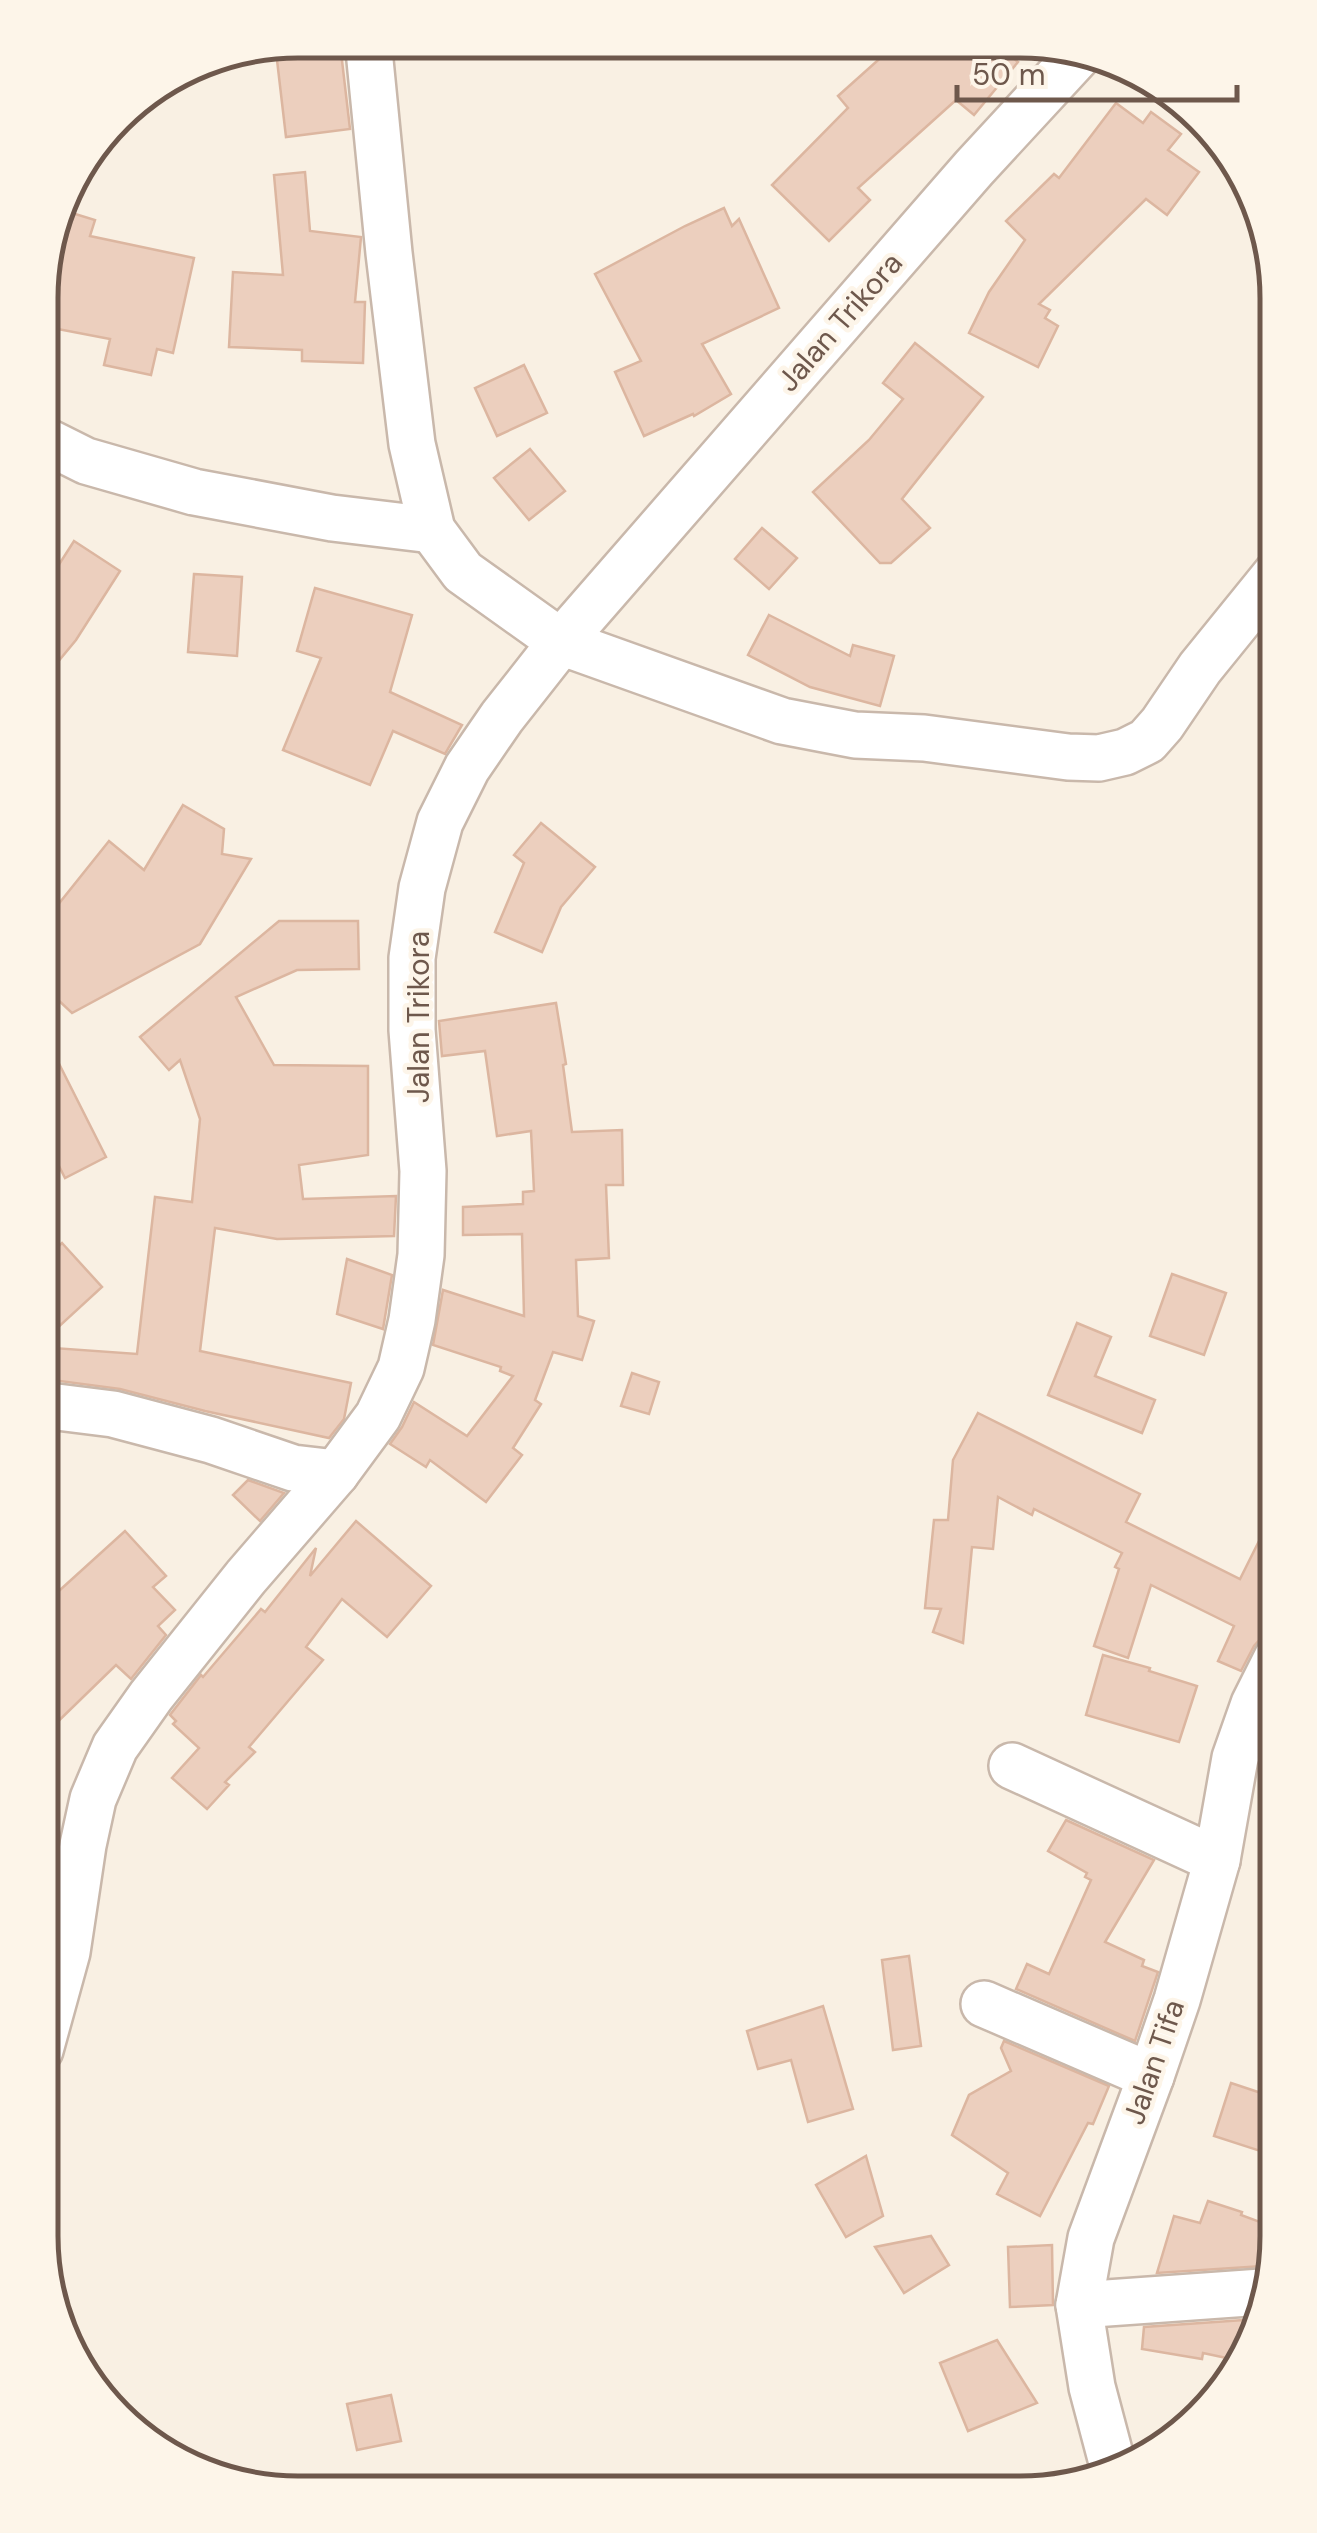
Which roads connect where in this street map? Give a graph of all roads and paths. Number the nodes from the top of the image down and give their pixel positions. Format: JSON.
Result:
{"nodes":[{"id":1,"x":370,"y":58,"type":"edge"},
{"id":2,"x":1071,"y":63,"type":"edge"},
{"id":3,"x":58,"y":447,"type":"edge"},
{"id":4,"x":432,"y":530,"type":"junction"},
{"id":5,"x":1260,"y":593,"type":"edge"},
{"id":6,"x":561,"y":642,"type":"junction"},
{"id":7,"x":58,"y":1407,"type":"edge"},
{"id":8,"x":336,"y":1473,"type":"junction"},
{"id":9,"x":1259,"y":1693,"type":"edge"},
{"id":10,"x":1012,"y":1766,"type":"dead end"},
{"id":11,"x":1217,"y":1860,"type":"junction"},
{"id":12,"x":58,"y":1985,"type":"edge"},
{"id":13,"x":984,"y":2004,"type":"dead end"},
{"id":14,"x":1151,"y":2076,"type":"junction"},
{"id":15,"x":1252,"y":2293,"type":"edge"},
{"id":16,"x":1079,"y":2305,"type":"junction"},
{"id":17,"x":1111,"y":2457,"type":"edge"}],
"edges":[{"from":1,"to":4,"type":"street"},
{"from":2,"to":6,"type":"street","name":"Jalan Trikora"},
{"from":3,"to":4,"type":"street"},
{"from":4,"to":6,"type":"street"},
{"from":5,"to":6,"type":"street"},
{"from":6,"to":8,"type":"street","name":"Jalan Trikora"},
{"from":7,"to":8,"type":"street"},
{"from":8,"to":12,"type":"street","name":"Jalan Trikora"},
{"from":9,"to":11,"type":"street","name":"Jalan Tifa"},
{"from":10,"to":11,"type":"street"},
{"from":11,"to":14,"type":"street","name":"Jalan Tifa"},
{"from":13,"to":14,"type":"street"},
{"from":14,"to":16,"type":"street","name":"Jalan Tifa"},
{"from":15,"to":16,"type":"street"},
{"from":16,"to":17,"type":"street","name":"Jalan Tifa"}]}
